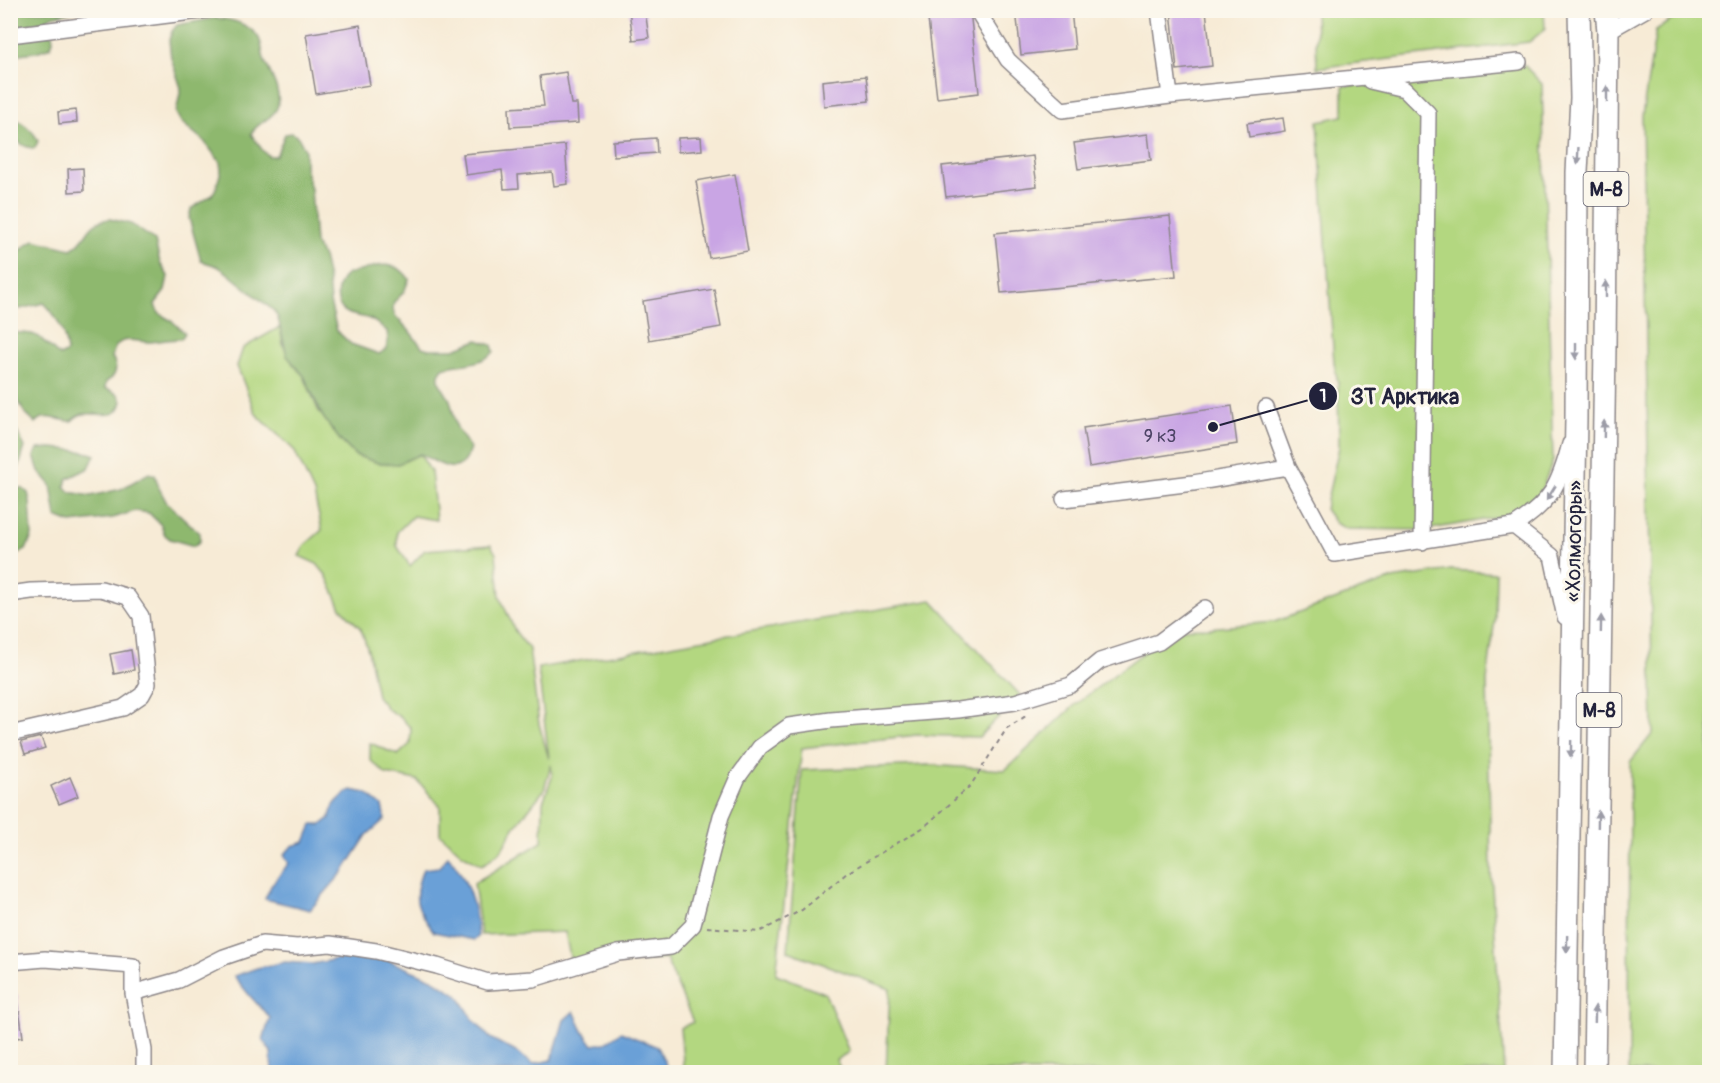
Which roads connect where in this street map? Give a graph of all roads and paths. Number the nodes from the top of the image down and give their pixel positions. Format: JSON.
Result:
{"nodes":[{"id":1,"x":208,"y":10,"type":"edge"},
{"id":2,"x":980,"y":10,"type":"edge"},
{"id":3,"x":1158,"y":10,"type":"edge"},
{"id":4,"x":1579,"y":10,"type":"edge"},
{"id":5,"x":1645,"y":10,"type":"edge"},
{"id":6,"x":1607,"y":20,"type":"edge"},
{"id":7,"x":10,"y":35,"type":"edge"},
{"id":8,"x":1519,"y":62,"type":"dead end"},
{"id":9,"x":1356,"y":78,"type":"junction"},
{"id":10,"x":1170,"y":96,"type":"junction"},
{"id":11,"x":1266,"y":408,"type":"dead end"},
{"id":12,"x":1576,"y":418,"type":"junction"},
{"id":13,"x":1288,"y":467,"type":"junction"},
{"id":14,"x":1064,"y":499,"type":"dead end"},
{"id":15,"x":1514,"y":526,"type":"junction"},
{"id":16,"x":1422,"y":542,"type":"junction"},
{"id":17,"x":10,"y":594,"type":"edge"},
{"id":18,"x":1204,"y":608,"type":"dead end"},
{"id":19,"x":1572,"y":664,"type":"junction"},
{"id":20,"x":1035,"y":710,"type":"dead end"},
{"id":21,"x":10,"y":734,"type":"edge"},
{"id":22,"x":693,"y":925,"type":"junction"},
{"id":23,"x":10,"y":962,"type":"edge"},
{"id":24,"x":133,"y":993,"type":"junction"},
{"id":25,"x":10,"y":1061,"type":"edge"},
{"id":26,"x":26,"y":1072,"type":"edge"},
{"id":27,"x":144,"y":1072,"type":"edge"},
{"id":28,"x":1565,"y":1072,"type":"edge"},
{"id":29,"x":1594,"y":1072,"type":"edge"}],
"edges":[{"from":1,"to":7,"type":"street"},
{"from":2,"to":10,"type":"street"},
{"from":3,"to":10,"type":"street"},
{"from":4,"to":12,"type":"highway","name":"«Холмогоры»","number":"М-8","one_way":true},
{"from":5,"to":6,"type":"street"},
{"from":29,"to":6,"type":"highway","name":"«Холмогоры»","number":"М-8","one_way":true},
{"from":8,"to":9,"type":"street"},
{"from":9,"to":10,"type":"street"},
{"from":9,"to":16,"type":"street"},
{"from":11,"to":13,"type":"street"},
{"from":12,"to":15,"type":"street","one_way":true},
{"from":12,"to":19,"type":"highway","name":"«Холмогоры»","number":"М-8"},
{"from":13,"to":14,"type":"street"},
{"from":13,"to":16,"type":"street"},
{"from":15,"to":16,"type":"street"},
{"from":15,"to":19,"type":"street"},
{"from":17,"to":21,"type":"street"},
{"from":18,"to":22,"type":"street"},
{"from":19,"to":28,"type":"highway","name":"«Холмогоры»","number":"М-8","one_way":true},
{"from":20,"to":22,"type":"path"},
{"from":22,"to":24,"type":"street"},
{"from":23,"to":24,"type":"street"},
{"from":24,"to":27,"type":"street"},
{"from":25,"to":26,"type":"path"}]}
